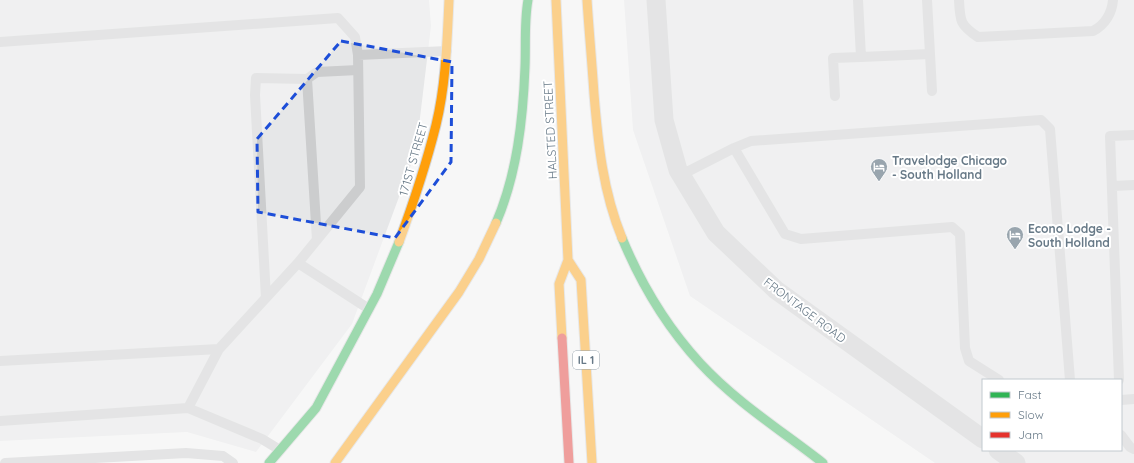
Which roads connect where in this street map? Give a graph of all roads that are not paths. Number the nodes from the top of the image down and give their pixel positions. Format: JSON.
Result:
{"nodes":[{"id":1,"x":449,"y":0,"type":"edge"},
{"id":2,"x":528,"y":0,"type":"edge"},
{"id":3,"x":556,"y":0,"type":"edge"},
{"id":4,"x":587,"y":0,"type":"edge"},
{"id":5,"x":656,"y":0,"type":"edge"},
{"id":6,"x":858,"y":0,"type":"edge"},
{"id":7,"x":927,"y":0,"type":"edge"},
{"id":8,"x":959,"y":0,"type":"edge"},
{"id":9,"x":1113,"y":0,"type":"edge"},
{"id":10,"x":0,"y":42,"type":"edge"},
{"id":11,"x":447,"y":51,"type":"junction"},
{"id":12,"x":930,"y":54,"type":"junction"},
{"id":13,"x":358,"y":55,"type":"junction"},
{"id":14,"x":861,"y":57,"type":"junction"},
{"id":15,"x":358,"y":70,"type":"junction"},
{"id":16,"x":307,"y":79,"type":"junction"},
{"id":17,"x":932,"y":91,"type":"dead end"},
{"id":18,"x":835,"y":96,"type":"dead end"},
{"id":19,"x":1134,"y":135,"type":"edge"},
{"id":20,"x":734,"y":148,"type":"junction"},
{"id":21,"x":681,"y":175,"type":"junction"},
{"id":22,"x":1134,"y":185,"type":"edge"},
{"id":23,"x":1112,"y":186,"type":"junction"},
{"id":24,"x":317,"y":240,"type":"junction"},
{"id":25,"x":568,"y":260,"type":"junction"},
{"id":26,"x":298,"y":263,"type":"junction"},
{"id":27,"x":266,"y":298,"type":"junction"},
{"id":28,"x":367,"y":312,"type":"junction"},
{"id":29,"x":219,"y":349,"type":"junction"},
{"id":30,"x":0,"y":361,"type":"edge"},
{"id":31,"x":996,"y":379,"type":"edge"},
{"id":32,"x":1070,"y":379,"type":"edge"},
{"id":33,"x":1118,"y":379,"type":"edge"},
{"id":34,"x":1134,"y":399,"type":"edge"},
{"id":35,"x":1122,"y":400,"type":"edge"},
{"id":36,"x":188,"y":408,"type":"junction"},
{"id":37,"x":0,"y":421,"type":"edge"},
{"id":38,"x":1122,"y":436,"type":"edge"},
{"id":39,"x":982,"y":438,"type":"edge"},
{"id":40,"x":1134,"y":449,"type":"edge"},
{"id":41,"x":280,"y":450,"type":"junction"},
{"id":42,"x":999,"y":451,"type":"edge"},
{"id":43,"x":5,"y":463,"type":"edge"},
{"id":44,"x":233,"y":463,"type":"edge"},
{"id":45,"x":269,"y":463,"type":"edge"},
{"id":46,"x":335,"y":463,"type":"edge"},
{"id":47,"x":569,"y":463,"type":"edge"},
{"id":48,"x":592,"y":463,"type":"edge"},
{"id":49,"x":823,"y":463,"type":"edge"},
{"id":50,"x":1016,"y":463,"type":"edge"}],
"edges":[{"from":1,"to":11,"type":"main road","name":"171ST STREET"},
{"from":2,"to":46,"type":"main road"},
{"from":3,"to":25,"type":"main road","name":"HALSTED STREET","number":"IL 1"},
{"from":4,"to":49,"type":"main road"},
{"from":5,"to":21,"type":"street","name":"FRONTAGE ROAD"},
{"from":6,"to":14,"type":"lane"},
{"from":7,"to":12,"type":"lane"},
{"from":8,"to":9,"type":"lane"},
{"from":10,"to":13,"type":"lane"},
{"from":11,"to":13,"type":"lane"},
{"from":11,"to":28,"type":"main road","name":"171ST STREET"},
{"from":12,"to":14,"type":"lane"},
{"from":12,"to":17,"type":"lane"},
{"from":13,"to":15,"type":"lane"},
{"from":14,"to":18,"type":"lane"},
{"from":15,"to":16,"type":"lane"},
{"from":15,"to":24,"type":"lane"},
{"from":16,"to":24,"type":"lane"},
{"from":16,"to":27,"type":"lane"},
{"from":19,"to":23,"type":"lane"},
{"from":20,"to":21,"type":"lane"},
{"from":20,"to":31,"type":"lane"},
{"from":20,"to":32,"type":"lane"},
{"from":21,"to":39,"type":"street","name":"FRONTAGE ROAD"},
{"from":22,"to":23,"type":"lane"},
{"from":23,"to":33,"type":"lane"},
{"from":24,"to":26,"type":"lane"},
{"from":25,"to":47,"type":"main road","name":"HALSTED STREET","number":"IL 1"},
{"from":25,"to":48,"type":"main road","number":"IL 1"},
{"from":26,"to":27,"type":"lane"},
{"from":26,"to":28,"type":"lane"},
{"from":27,"to":29,"type":"lane"},
{"from":28,"to":41,"type":"main road","name":"171ST STREET"},
{"from":29,"to":30,"type":"lane"},
{"from":29,"to":36,"type":"lane"},
{"from":34,"to":35,"type":"lane"},
{"from":36,"to":37,"type":"lane"},
{"from":36,"to":41,"type":"lane"},
{"from":38,"to":40,"type":"lane"},
{"from":41,"to":45,"type":"main road","name":"171ST STREET"},
{"from":42,"to":50,"type":"street"},
{"from":43,"to":44,"type":"lane"}]}
